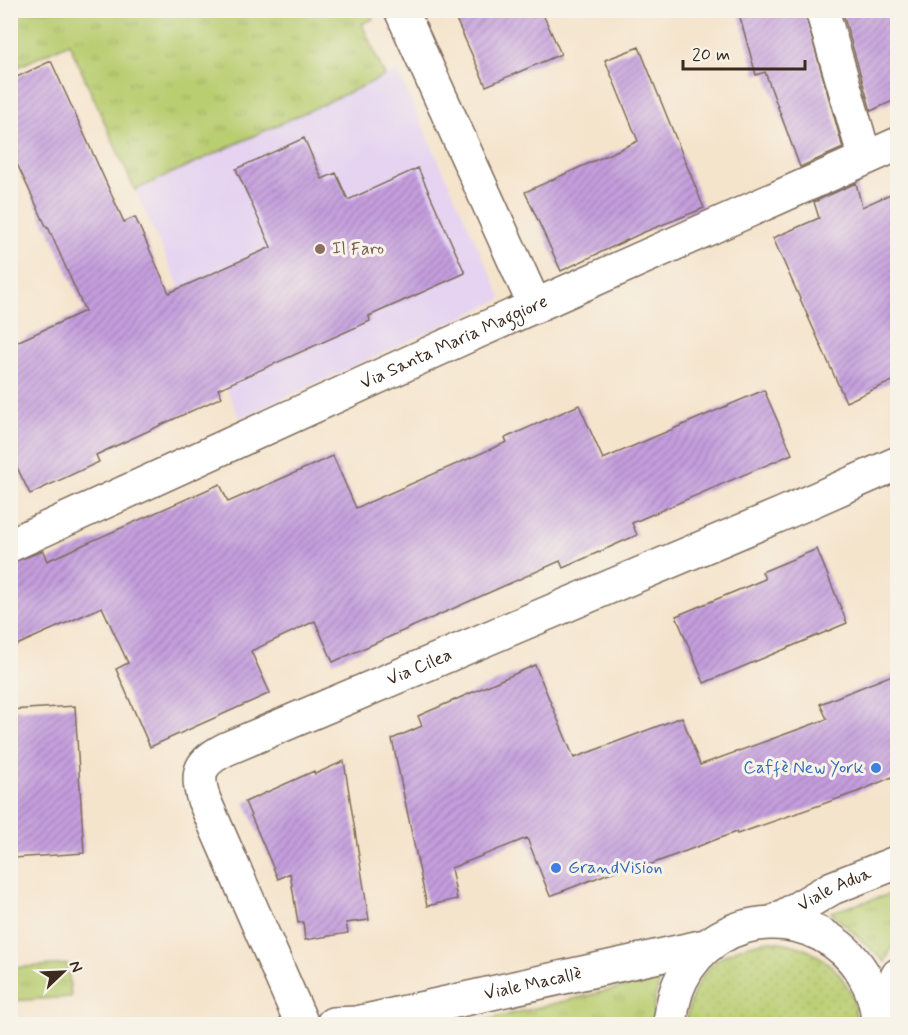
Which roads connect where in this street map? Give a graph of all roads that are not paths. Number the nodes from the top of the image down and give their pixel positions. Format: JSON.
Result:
{"nodes":[{"id":1,"x":401,"y":10,"type":"edge"},
{"id":2,"x":822,"y":10,"type":"edge"},
{"id":3,"x":897,"y":144,"type":"edge"},
{"id":4,"x":865,"y":158,"type":"junction"},
{"id":5,"x":535,"y":306,"type":"junction"},
{"id":6,"x":897,"y":463,"type":"edge"},
{"id":7,"x":13,"y":539,"type":"edge"},
{"id":8,"x":897,"y":862,"type":"edge"},
{"id":9,"x":774,"y":922,"type":"junction"},
{"id":10,"x":709,"y":945,"type":"junction"},
{"id":11,"x":897,"y":975,"type":"edge"},
{"id":12,"x":878,"y":1019,"type":"edge"},
{"id":13,"x":302,"y":1024,"type":"edge"},
{"id":14,"x":350,"y":1024,"type":"edge"},
{"id":15,"x":670,"y":1024,"type":"edge"}],
"edges":[{"from":1,"to":5,"type":"street"},
{"from":2,"to":4,"type":"street"},
{"from":3,"to":4,"type":"street","name":"Via Santa Maria Maggiore"},
{"from":4,"to":5,"type":"street","name":"Via Santa Maria Maggiore"},
{"from":5,"to":7,"type":"street","name":"Via Santa Maria Maggiore"},
{"from":6,"to":13,"type":"street","name":"Via Cilea"},
{"from":8,"to":9,"type":"street","name":"Viale Adua"},
{"from":9,"to":10,"type":"street"},
{"from":9,"to":12,"type":"street"},
{"from":10,"to":14,"type":"street","name":"Viale Macallè"},
{"from":10,"to":15,"type":"street"},
{"from":11,"to":12,"type":"street"}]}
